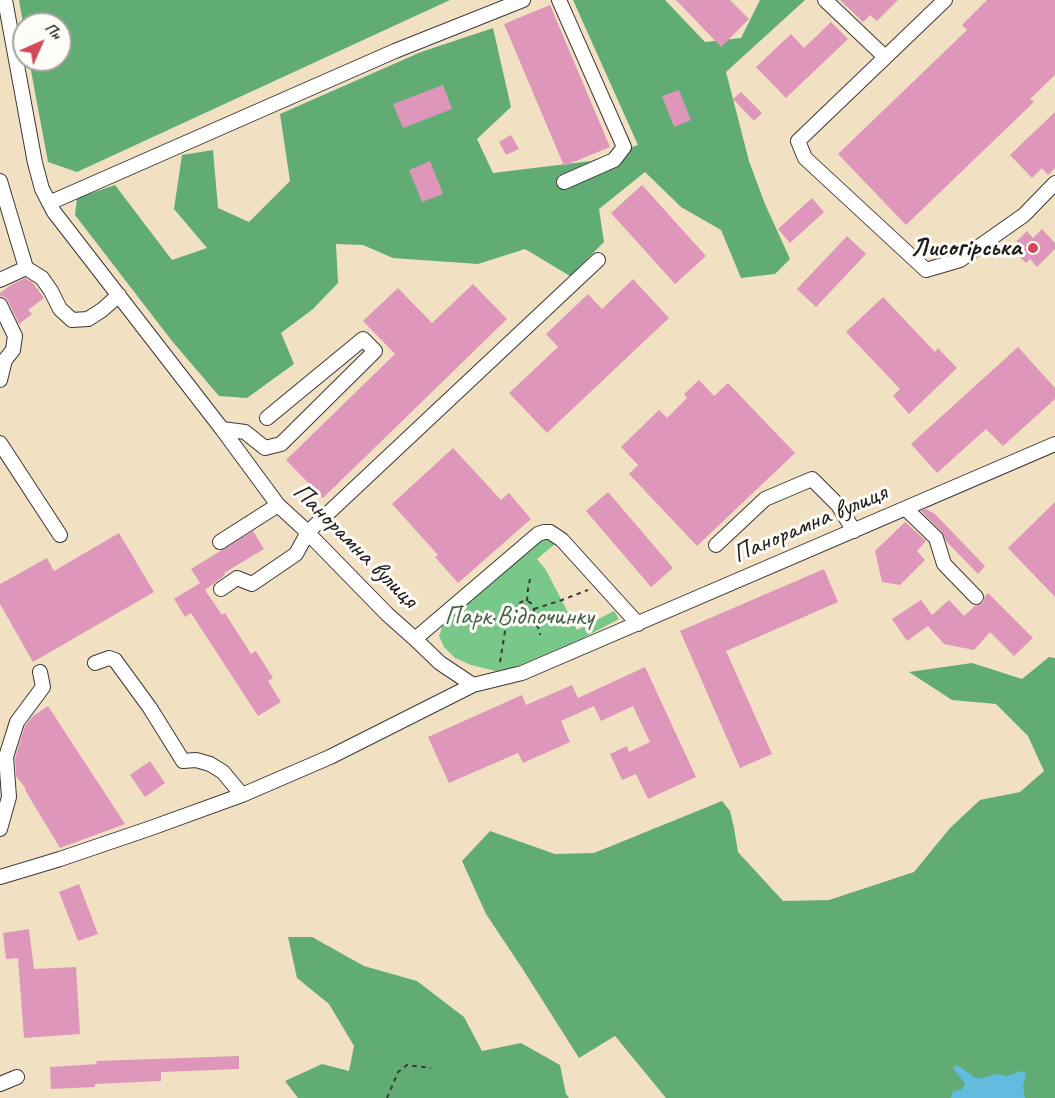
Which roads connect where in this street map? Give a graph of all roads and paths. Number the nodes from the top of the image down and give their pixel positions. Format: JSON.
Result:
{"nodes":[{"id":1,"x":5,"y":0,"type":"edge"},
{"id":2,"x":524,"y":0,"type":"edge"},
{"id":3,"x":559,"y":0,"type":"edge"},
{"id":4,"x":825,"y":0,"type":"edge"},
{"id":5,"x":945,"y":0,"type":"edge"},
{"id":6,"x":885,"y":57,"type":"junction"},
{"id":7,"x":0,"y":181,"type":"edge"},
{"id":8,"x":564,"y":182,"type":"dead end"},
{"id":9,"x":1055,"y":183,"type":"edge"},
{"id":10,"x":49,"y":203,"type":"junction"},
{"id":11,"x":598,"y":260,"type":"dead end"},
{"id":12,"x":26,"y":268,"type":"junction"},
{"id":13,"x":0,"y":280,"type":"edge"},
{"id":14,"x":119,"y":295,"type":"junction"},
{"id":15,"x":0,"y":305,"type":"edge"},
{"id":16,"x":0,"y":376,"type":"edge"},
{"id":17,"x":267,"y":418,"type":"dead end"},
{"id":18,"x":222,"y":429,"type":"junction"},
{"id":19,"x":0,"y":443,"type":"edge"},
{"id":20,"x":1055,"y":444,"type":"edge"},
{"id":21,"x":278,"y":506,"type":"junction"},
{"id":22,"x":906,"y":509,"type":"junction"},
{"id":23,"x":854,"y":531,"type":"junction"},
{"id":24,"x":308,"y":532,"type":"junction"},
{"id":25,"x":60,"y":535,"type":"dead end"},
{"id":26,"x":220,"y":542,"type":"dead end"},
{"id":27,"x":717,"y":545,"type":"dead end"},
{"id":28,"x":530,"y":579,"type":"dead end"},
{"id":29,"x":602,"y":584,"type":"junction"},
{"id":30,"x":221,"y":589,"type":"dead end"},
{"id":31,"x":976,"y":597,"type":"dead end"},
{"id":32,"x":527,"y":601,"type":"junction"},
{"id":33,"x":534,"y":609,"type":"junction"},
{"id":34,"x":449,"y":610,"type":"junction"},
{"id":35,"x":516,"y":615,"type":"junction"},
{"id":36,"x":531,"y":618,"type":"junction"},
{"id":37,"x":507,"y":619,"type":"junction"},
{"id":38,"x":638,"y":624,"type":"junction"},
{"id":39,"x":540,"y":635,"type":"dead end"},
{"id":40,"x":415,"y":639,"type":"junction"},
{"id":41,"x":500,"y":662,"type":"dead end"},
{"id":42,"x":95,"y":663,"type":"dead end"},
{"id":43,"x":40,"y":672,"type":"dead end"},
{"id":44,"x":473,"y":685,"type":"junction"},
{"id":45,"x":242,"y":795,"type":"junction"},
{"id":46,"x":0,"y":828,"type":"edge"},
{"id":47,"x":0,"y":877,"type":"edge"},
{"id":48,"x":431,"y":1068,"type":"dead end"},
{"id":49,"x":17,"y":1077,"type":"dead end"},
{"id":50,"x":0,"y":1084,"type":"edge"},
{"id":51,"x":387,"y":1098,"type":"edge"}],
"edges":[{"from":1,"to":10,"type":"street","name":"Панорамна вулиця"},
{"from":2,"to":10,"type":"street"},
{"from":3,"to":8,"type":"street"},
{"from":4,"to":6,"type":"street"},
{"from":5,"to":6,"type":"street"},
{"from":6,"to":9,"type":"street"},
{"from":7,"to":12,"type":"street"},
{"from":10,"to":14,"type":"street","name":"Панорамна вулиця"},
{"from":11,"to":24,"type":"street"},
{"from":12,"to":13,"type":"street"},
{"from":12,"to":14,"type":"street"},
{"from":14,"to":18,"type":"street","name":"Панорамна вулиця"},
{"from":15,"to":16,"type":"street"},
{"from":17,"to":18,"type":"street"},
{"from":18,"to":21,"type":"street","name":"Панорамна вулиця"},
{"from":19,"to":25,"type":"street"},
{"from":20,"to":22,"type":"street","name":"Панорамна вулиця"},
{"from":21,"to":24,"type":"street","name":"Панорамна вулиця"},
{"from":21,"to":26,"type":"street"},
{"from":22,"to":23,"type":"street","name":"Панорамна вулиця"},
{"from":22,"to":31,"type":"street"},
{"from":23,"to":27,"type":"street"},
{"from":23,"to":38,"type":"street","name":"Панорамна вулиця"},
{"from":24,"to":30,"type":"street"},
{"from":24,"to":40,"type":"street","name":"Панорамна вулиця"},
{"from":28,"to":32,"type":"path"},
{"from":29,"to":33,"type":"path"},
{"from":29,"to":34,"type":"street"},
{"from":29,"to":38,"type":"street"},
{"from":32,"to":33,"type":"path"},
{"from":32,"to":35,"type":"path"},
{"from":33,"to":36,"type":"path"},
{"from":34,"to":37,"type":"path"},
{"from":34,"to":40,"type":"street"},
{"from":35,"to":36,"type":"path"},
{"from":35,"to":37,"type":"path"},
{"from":36,"to":39,"type":"path"},
{"from":37,"to":41,"type":"path"},
{"from":38,"to":44,"type":"street","name":"Панорамна вулиця"},
{"from":40,"to":44,"type":"street","name":"Панорамна вулиця"},
{"from":42,"to":45,"type":"street"},
{"from":43,"to":46,"type":"street"},
{"from":44,"to":45,"type":"street"},
{"from":45,"to":47,"type":"street"},
{"from":48,"to":51,"type":"path"},
{"from":49,"to":50,"type":"street"}]}
